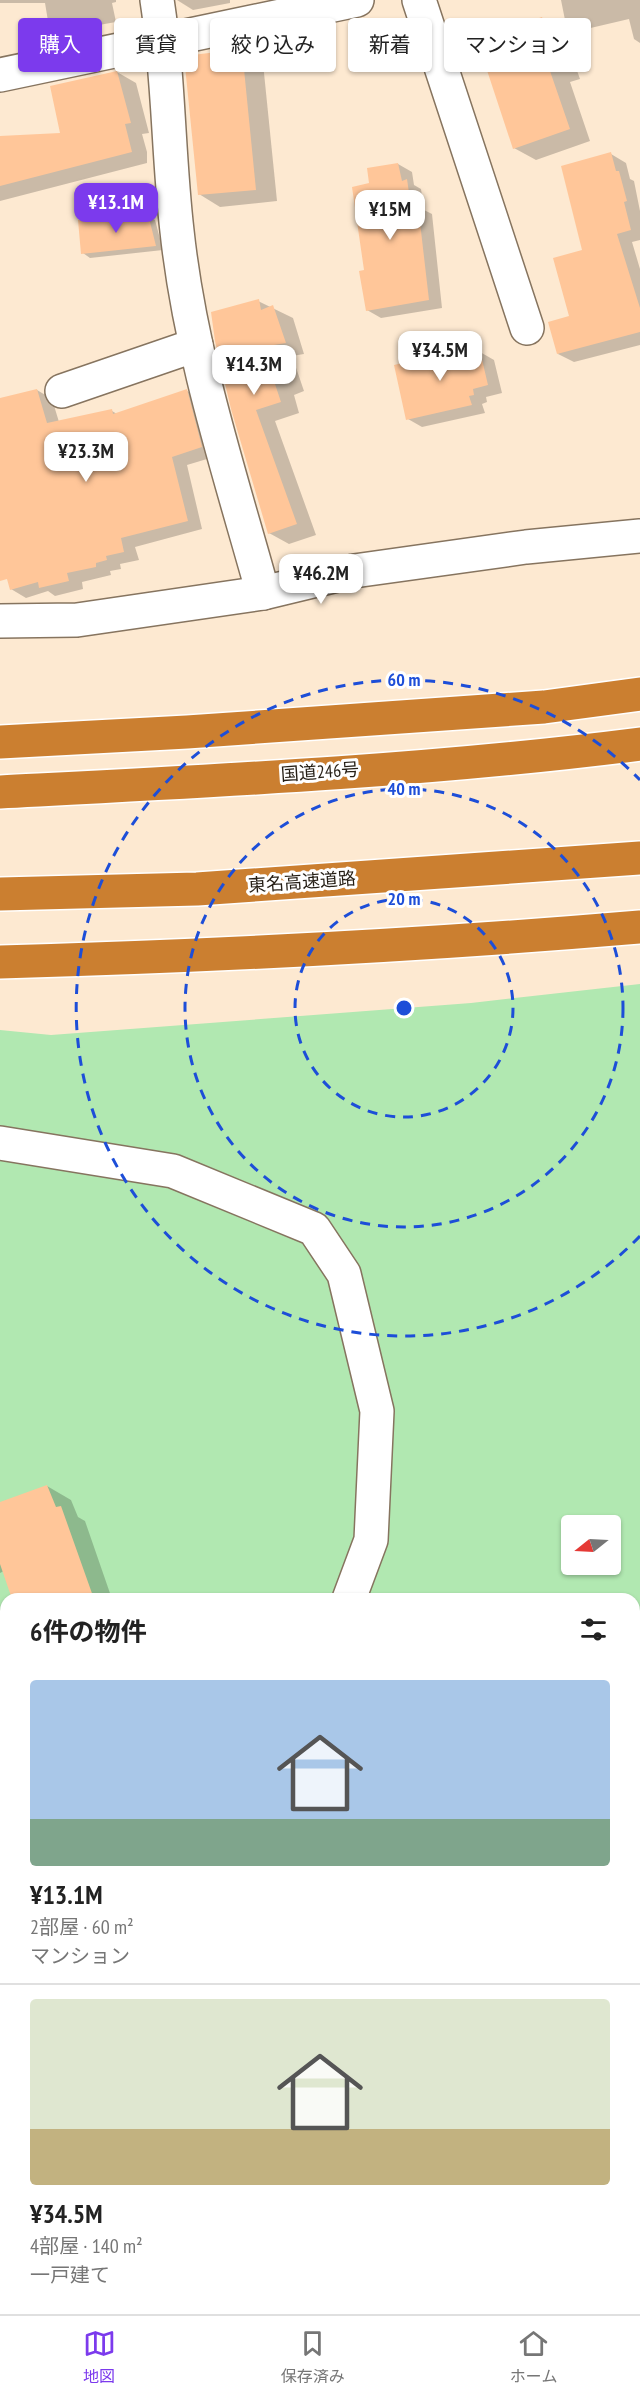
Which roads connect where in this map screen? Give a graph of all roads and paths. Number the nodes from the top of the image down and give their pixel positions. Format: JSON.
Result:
{"nodes":[{"id":1,"x":157,"y":0,"type":"edge"},
{"id":2,"x":357,"y":0,"type":"edge"},
{"id":3,"x":419,"y":0,"type":"edge"},
{"id":4,"x":160,"y":18,"type":"edge"},
{"id":5,"x":198,"y":34,"type":"edge"},
{"id":6,"x":114,"y":51,"type":"edge"},
{"id":7,"x":166,"y":72,"type":"edge"},
{"id":8,"x":0,"y":75,"type":"edge"},
{"id":9,"x":527,"y":328,"type":"dead end"},
{"id":10,"x":195,"y":345,"type":"junction"},
{"id":11,"x":62,"y":391,"type":"dead end"},
{"id":12,"x":640,"y":536,"type":"edge"},
{"id":13,"x":263,"y":593,"type":"junction"},
{"id":14,"x":0,"y":621,"type":"edge"},
{"id":15,"x":640,"y":694,"type":"edge"},
{"id":16,"x":0,"y":742,"type":"edge"},
{"id":17,"x":640,"y":744,"type":"edge"},
{"id":18,"x":0,"y":792,"type":"edge"},
{"id":19,"x":640,"y":858,"type":"edge"},
{"id":20,"x":0,"y":894,"type":"edge"},
{"id":21,"x":640,"y":927,"type":"edge"},
{"id":22,"x":0,"y":962,"type":"edge"},
{"id":23,"x":0,"y":1143,"type":"edge"},
{"id":24,"x":352,"y":1593,"type":"edge"}],
"edges":[{"from":1,"to":4,"type":"street"},
{"from":2,"to":5,"type":"street"},
{"from":3,"to":9,"type":"street"},
{"from":6,"to":8,"type":"street"},
{"from":7,"to":10,"type":"street"},
{"from":10,"to":11,"type":"street"},
{"from":10,"to":13,"type":"street"},
{"from":12,"to":13,"type":"street"},
{"from":13,"to":14,"type":"street"},
{"from":15,"to":16,"type":"highway"},
{"from":17,"to":18,"type":"highway","name":"国道246号"},
{"from":19,"to":20,"type":"highway","name":"東名高速道路"},
{"from":21,"to":22,"type":"highway"},
{"from":23,"to":24,"type":"street"}]}
